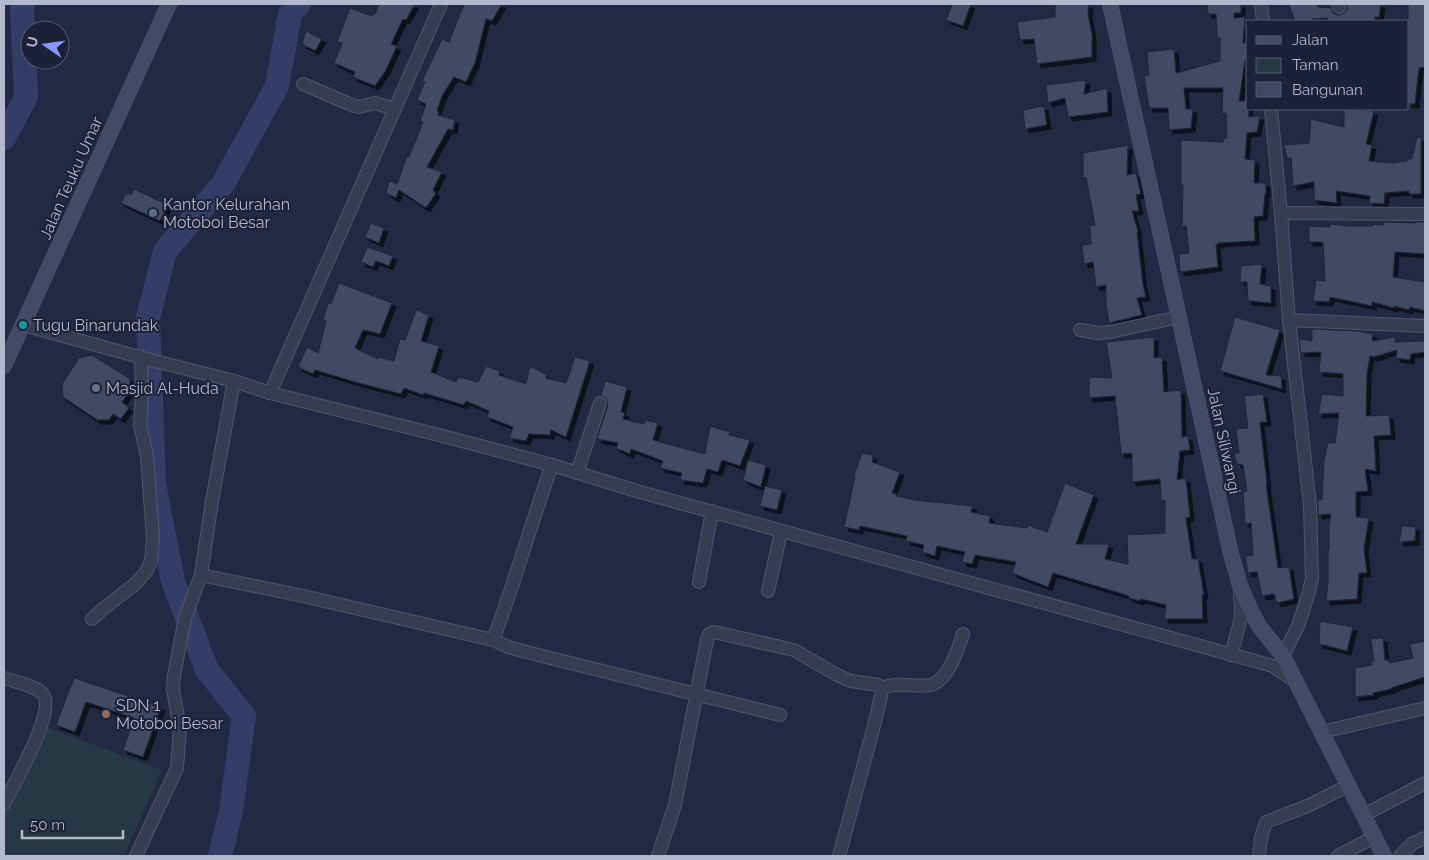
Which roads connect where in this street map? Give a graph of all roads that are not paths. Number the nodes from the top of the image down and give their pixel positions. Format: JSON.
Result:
{"nodes":[{"id":1,"x":168,"y":4,"type":"edge"},
{"id":2,"x":441,"y":4,"type":"edge"},
{"id":3,"x":1110,"y":4,"type":"edge"},
{"id":4,"x":1262,"y":4,"type":"edge"},
{"id":5,"x":1263,"y":20,"type":"edge"},
{"id":6,"x":303,"y":84,"type":"dead end"},
{"id":7,"x":395,"y":108,"type":"junction"},
{"id":8,"x":1272,"y":110,"type":"edge"},
{"id":9,"x":1281,"y":213,"type":"junction"},
{"id":10,"x":1425,"y":214,"type":"edge"},
{"id":11,"x":1179,"y":317,"type":"junction"},
{"id":12,"x":1289,"y":320,"type":"junction"},
{"id":13,"x":24,"y":325,"type":"junction"},
{"id":14,"x":1425,"y":326,"type":"edge"},
{"id":15,"x":1080,"y":330,"type":"dead end"},
{"id":16,"x":147,"y":359,"type":"junction"},
{"id":17,"x":4,"y":366,"type":"edge"},
{"id":18,"x":234,"y":381,"type":"junction"},
{"id":19,"x":270,"y":393,"type":"junction"},
{"id":20,"x":600,"y":403,"type":"dead end"},
{"id":21,"x":552,"y":465,"type":"junction"},
{"id":22,"x":577,"y":472,"type":"junction"},
{"id":23,"x":712,"y":512,"type":"junction"},
{"id":24,"x":781,"y":532,"type":"junction"},
{"id":25,"x":201,"y":575,"type":"junction"},
{"id":26,"x":699,"y":582,"type":"dead end"},
{"id":27,"x":1240,"y":586,"type":"junction"},
{"id":28,"x":768,"y":592,"type":"dead end"},
{"id":29,"x":92,"y":619,"type":"dead end"},
{"id":30,"x":963,"y":634,"type":"dead end"},
{"id":31,"x":493,"y":640,"type":"junction"},
{"id":32,"x":1231,"y":655,"type":"junction"},
{"id":33,"x":1283,"y":656,"type":"junction"},
{"id":34,"x":4,"y":678,"type":"edge"},
{"id":35,"x":1296,"y":682,"type":"junction"},
{"id":36,"x":880,"y":688,"type":"junction"},
{"id":37,"x":695,"y":695,"type":"junction"},
{"id":38,"x":1425,"y":708,"type":"edge"},
{"id":39,"x":780,"y":715,"type":"dead end"},
{"id":40,"x":1319,"y":727,"type":"junction"},
{"id":41,"x":1425,"y":783,"type":"edge"},
{"id":42,"x":1349,"y":785,"type":"junction"},
{"id":43,"x":4,"y":804,"type":"edge"},
{"id":44,"x":1364,"y":815,"type":"junction"},
{"id":45,"x":1374,"y":837,"type":"junction"},
{"id":46,"x":1425,"y":838,"type":"edge"},
{"id":47,"x":136,"y":856,"type":"edge"},
{"id":48,"x":658,"y":856,"type":"edge"},
{"id":49,"x":838,"y":856,"type":"edge"},
{"id":50,"x":1259,"y":856,"type":"edge"},
{"id":51,"x":1338,"y":856,"type":"edge"},
{"id":52,"x":1384,"y":856,"type":"edge"},
{"id":53,"x":1400,"y":856,"type":"edge"}],
"edges":[{"from":1,"to":13,"type":"main road","name":"Jalan Teuku Umar"},
{"from":2,"to":7,"type":"street"},
{"from":3,"to":11,"type":"main road","name":"Jalan Siliwangi"},
{"from":4,"to":5,"type":"street"},
{"from":6,"to":7,"type":"street"},
{"from":7,"to":19,"type":"street"},
{"from":8,"to":9,"type":"street"},
{"from":9,"to":10,"type":"street"},
{"from":9,"to":12,"type":"street"},
{"from":11,"to":15,"type":"street"},
{"from":11,"to":27,"type":"main road","name":"Jalan Siliwangi"},
{"from":12,"to":14,"type":"street"},
{"from":12,"to":33,"type":"street"},
{"from":13,"to":16,"type":"street"},
{"from":13,"to":17,"type":"main road","name":"Jalan Teuku Umar"},
{"from":16,"to":18,"type":"street"},
{"from":16,"to":29,"type":"street"},
{"from":18,"to":19,"type":"street"},
{"from":18,"to":25,"type":"street"},
{"from":19,"to":21,"type":"street"},
{"from":20,"to":22,"type":"street"},
{"from":21,"to":22,"type":"street"},
{"from":21,"to":31,"type":"street"},
{"from":22,"to":23,"type":"street"},
{"from":23,"to":24,"type":"street"},
{"from":23,"to":26,"type":"street"},
{"from":24,"to":28,"type":"street"},
{"from":24,"to":32,"type":"street"},
{"from":25,"to":31,"type":"street"},
{"from":25,"to":47,"type":"street"},
{"from":27,"to":32,"type":"street"},
{"from":27,"to":33,"type":"main road","name":"Jalan Siliwangi"},
{"from":30,"to":36,"type":"street"},
{"from":31,"to":37,"type":"street"},
{"from":32,"to":35,"type":"street"},
{"from":33,"to":35,"type":"main road","name":"Jalan Siliwangi"},
{"from":34,"to":43,"type":"street"},
{"from":35,"to":40,"type":"main road","name":"Jalan Siliwangi"},
{"from":36,"to":37,"type":"street"},
{"from":36,"to":49,"type":"street"},
{"from":37,"to":39,"type":"street"},
{"from":37,"to":48,"type":"street"},
{"from":38,"to":40,"type":"street"},
{"from":40,"to":42,"type":"main road","name":"Jalan Siliwangi"},
{"from":41,"to":44,"type":"street"},
{"from":42,"to":44,"type":"main road","name":"Jalan Siliwangi"},
{"from":42,"to":50,"type":"street"},
{"from":44,"to":45,"type":"main road","name":"Jalan Siliwangi"},
{"from":45,"to":51,"type":"street"},
{"from":45,"to":52,"type":"main road","name":"Jalan Siliwangi"},
{"from":46,"to":53,"type":"street"}]}
